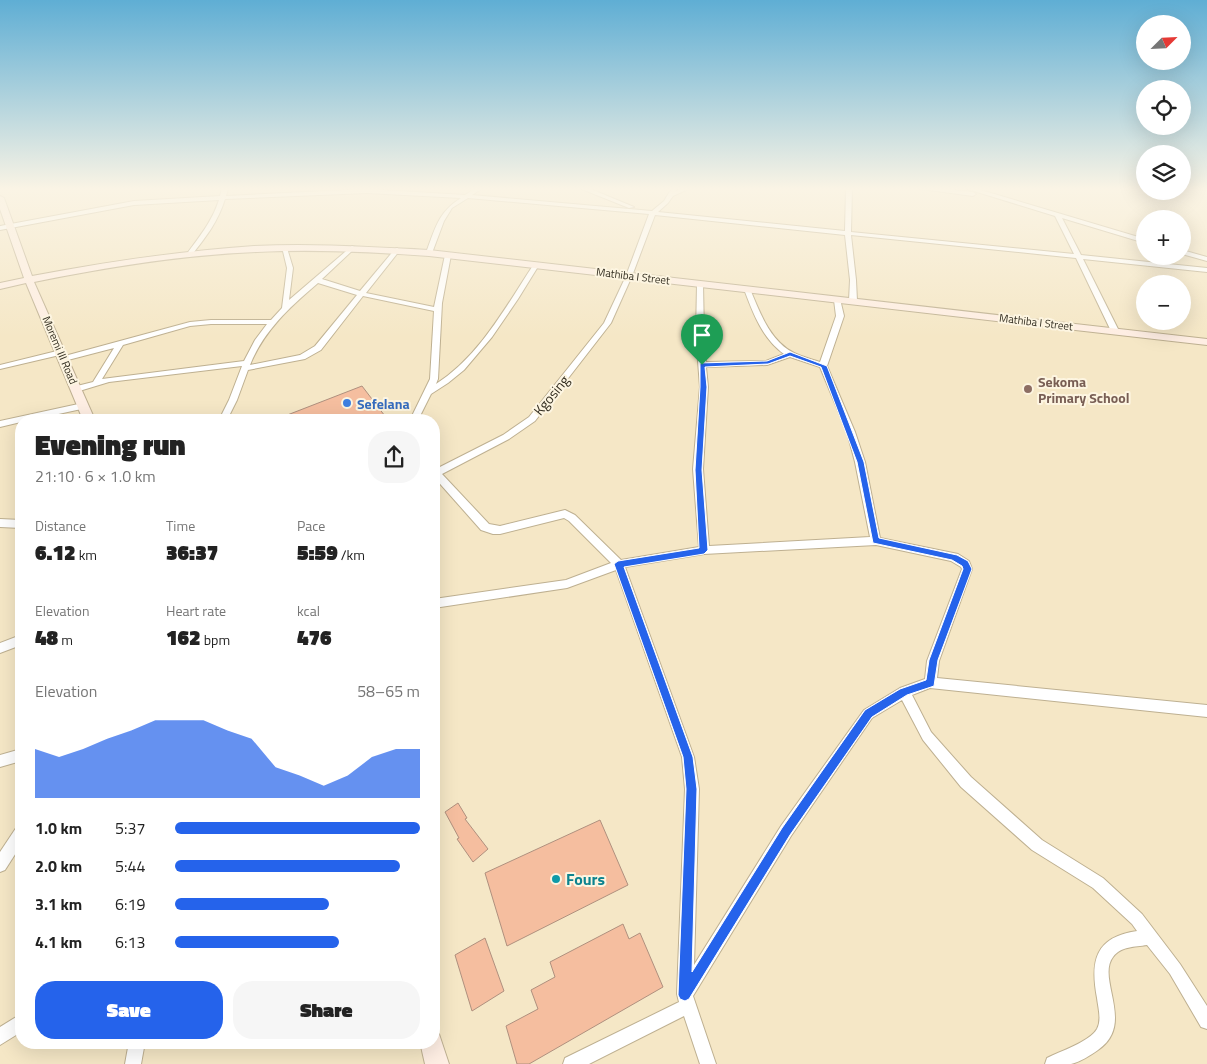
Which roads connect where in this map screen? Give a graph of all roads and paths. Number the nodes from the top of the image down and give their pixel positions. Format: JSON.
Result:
{"nodes":[{"id":1,"x":14,"y":238,"type":"edge"},
{"id":2,"x":202,"y":238,"type":"edge"},
{"id":3,"x":435,"y":238,"type":"edge"},
{"id":4,"x":644,"y":238,"type":"edge"},
{"id":5,"x":849,"y":238,"type":"edge"},
{"id":6,"x":902,"y":238,"type":"edge"},
{"id":7,"x":1069,"y":238,"type":"edge"},
{"id":8,"x":284,"y":248,"type":"junction"},
{"id":9,"x":352,"y":248,"type":"junction"},
{"id":10,"x":397,"y":250,"type":"junction"},
{"id":11,"x":429,"y":252,"type":"junction"},
{"id":12,"x":189,"y":254,"type":"junction"},
{"id":13,"x":448,"y":255,"type":"junction"},
{"id":14,"x":1191,"y":255,"type":"edge"},
{"id":15,"x":1078,"y":256,"type":"junction"},
{"id":16,"x":1207,"y":259,"type":"edge"},
{"id":17,"x":536,"y":265,"type":"junction"},
{"id":18,"x":1207,"y":270,"type":"edge"},
{"id":19,"x":629,"y":276,"type":"junction"},
{"id":20,"x":29,"y":280,"type":"junction"},
{"id":21,"x":316,"y":280,"type":"junction"},
{"id":22,"x":700,"y":284,"type":"junction"},
{"id":23,"x":0,"y":286,"type":"edge"},
{"id":24,"x":748,"y":289,"type":"junction"},
{"id":25,"x":362,"y":294,"type":"junction"},
{"id":26,"x":838,"y":300,"type":"junction"},
{"id":27,"x":853,"y":302,"type":"junction"},
{"id":28,"x":285,"y":308,"type":"junction"},
{"id":29,"x":438,"y":310,"type":"junction"},
{"id":30,"x":272,"y":322,"type":"junction"},
{"id":31,"x":1115,"y":331,"type":"junction"},
{"id":32,"x":1207,"y":342,"type":"edge"},
{"id":33,"x":119,"y":345,"type":"junction"},
{"id":34,"x":790,"y":354,"type":"junction"},
{"id":35,"x":63,"y":356,"type":"junction"},
{"id":36,"x":245,"y":365,"type":"junction"},
{"id":37,"x":702,"y":365,"type":"junction"},
{"id":38,"x":823,"y":366,"type":"junction"},
{"id":39,"x":0,"y":367,"type":"edge"},
{"id":40,"x":96,"y":383,"type":"junction"},
{"id":41,"x":76,"y":389,"type":"junction"},
{"id":42,"x":429,"y":392,"type":"junction"},
{"id":43,"x":83,"y":406,"type":"junction"},
{"id":44,"x":46,"y":414,"type":"edge"},
{"id":45,"x":86,"y":414,"type":"edge"},
{"id":46,"x":225,"y":414,"type":"edge"},
{"id":47,"x":417,"y":414,"type":"edge"},
{"id":48,"x":15,"y":421,"type":"edge"},
{"id":49,"x":0,"y":424,"type":"edge"},
{"id":50,"x":440,"y":470,"type":"edge"},
{"id":51,"x":440,"y":478,"type":"edge"},
{"id":52,"x":0,"y":523,"type":"edge"},
{"id":53,"x":15,"y":524,"type":"edge"},
{"id":54,"x":876,"y":541,"type":"junction"},
{"id":55,"x":704,"y":550,"type":"junction"},
{"id":56,"x":618,"y":564,"type":"junction"},
{"id":57,"x":440,"y":603,"type":"edge"},
{"id":58,"x":15,"y":642,"type":"edge"},
{"id":59,"x":0,"y":648,"type":"edge"},
{"id":60,"x":930,"y":682,"type":"junction"},
{"id":61,"x":904,"y":692,"type":"junction"},
{"id":62,"x":1207,"y":711,"type":"edge"},
{"id":63,"x":15,"y":757,"type":"edge"},
{"id":64,"x":0,"y":761,"type":"edge"},
{"id":65,"x":15,"y":842,"type":"edge"},
{"id":66,"x":0,"y":865,"type":"edge"},
{"id":67,"x":1151,"y":937,"type":"junction"},
{"id":68,"x":687,"y":1000,"type":"junction"},
{"id":69,"x":1207,"y":1020,"type":"edge"},
{"id":70,"x":15,"y":1026,"type":"edge"},
{"id":71,"x":0,"y":1037,"type":"edge"},
{"id":72,"x":136,"y":1049,"type":"edge"},
{"id":73,"x":433,"y":1049,"type":"edge"},
{"id":74,"x":133,"y":1064,"type":"edge"},
{"id":75,"x":437,"y":1064,"type":"edge"},
{"id":76,"x":571,"y":1064,"type":"edge"},
{"id":77,"x":708,"y":1064,"type":"edge"},
{"id":78,"x":1053,"y":1064,"type":"edge"}],
"edges":[{"from":1,"to":20,"type":"street","name":"Moremi III Road"},
{"from":2,"to":12,"type":"street"},
{"from":3,"to":11,"type":"street"},
{"from":4,"to":19,"type":"street","name":"Kgosing"},
{"from":5,"to":27,"type":"street"},
{"from":6,"to":15,"type":"street"},
{"from":7,"to":15,"type":"street"},
{"from":8,"to":9,"type":"street","name":"Mathiba I Street"},
{"from":8,"to":12,"type":"street","name":"Mathiba I Street"},
{"from":8,"to":28,"type":"street"},
{"from":9,"to":10,"type":"street","name":"Mathiba I Street"},
{"from":9,"to":21,"type":"street"},
{"from":10,"to":11,"type":"street","name":"Mathiba I Street"},
{"from":10,"to":25,"type":"street"},
{"from":11,"to":13,"type":"street","name":"Mathiba I Street"},
{"from":12,"to":20,"type":"street","name":"Mathiba I Street"},
{"from":13,"to":17,"type":"street","name":"Mathiba I Street"},
{"from":13,"to":29,"type":"street"},
{"from":14,"to":16,"type":"street"},
{"from":15,"to":18,"type":"street"},
{"from":15,"to":31,"type":"street"},
{"from":17,"to":19,"type":"street","name":"Mathiba I Street"},
{"from":17,"to":42,"type":"street"},
{"from":19,"to":22,"type":"street","name":"Mathiba I Street"},
{"from":19,"to":50,"type":"street","name":"Kgosing"},
{"from":20,"to":23,"type":"street","name":"Mathiba I Street"},
{"from":20,"to":35,"type":"street","name":"Moremi III Road"},
{"from":21,"to":25,"type":"street"},
{"from":21,"to":28,"type":"street"},
{"from":22,"to":24,"type":"street","name":"Mathiba I Street"},
{"from":22,"to":37,"type":"street"},
{"from":24,"to":26,"type":"street","name":"Mathiba I Street"},
{"from":24,"to":34,"type":"street"},
{"from":25,"to":29,"type":"street"},
{"from":25,"to":36,"type":"street"},
{"from":26,"to":27,"type":"street","name":"Mathiba I Street"},
{"from":26,"to":38,"type":"street"},
{"from":27,"to":31,"type":"street","name":"Mathiba I Street"},
{"from":28,"to":30,"type":"street"},
{"from":29,"to":42,"type":"street"},
{"from":30,"to":33,"type":"street"},
{"from":30,"to":36,"type":"street"},
{"from":31,"to":32,"type":"street","name":"Mathiba I Street"},
{"from":33,"to":35,"type":"street"},
{"from":33,"to":40,"type":"street"},
{"from":34,"to":37,"type":"street"},
{"from":34,"to":38,"type":"street"},
{"from":35,"to":39,"type":"street"},
{"from":35,"to":41,"type":"street","name":"Moremi III Road"},
{"from":36,"to":40,"type":"street"},
{"from":36,"to":46,"type":"street"},
{"from":37,"to":55,"type":"street"},
{"from":38,"to":54,"type":"street"},
{"from":40,"to":41,"type":"street"},
{"from":41,"to":43,"type":"street","name":"Moremi III Road"},
{"from":42,"to":47,"type":"street"},
{"from":43,"to":44,"type":"street"},
{"from":43,"to":45,"type":"street","name":"Moremi III Road"},
{"from":48,"to":49,"type":"street"},
{"from":51,"to":56,"type":"street"},
{"from":52,"to":53,"type":"street"},
{"from":54,"to":55,"type":"street"},
{"from":54,"to":60,"type":"street"},
{"from":55,"to":56,"type":"street"},
{"from":56,"to":57,"type":"street"},
{"from":56,"to":68,"type":"street"},
{"from":58,"to":59,"type":"street"},
{"from":60,"to":61,"type":"street"},
{"from":60,"to":62,"type":"street"},
{"from":61,"to":67,"type":"street"},
{"from":61,"to":68,"type":"street"},
{"from":63,"to":64,"type":"street"},
{"from":65,"to":66,"type":"street"},
{"from":67,"to":69,"type":"street"},
{"from":67,"to":78,"type":"street"},
{"from":68,"to":76,"type":"street"},
{"from":68,"to":77,"type":"street"},
{"from":70,"to":71,"type":"street"},
{"from":72,"to":74,"type":"street"},
{"from":73,"to":75,"type":"street"}]}
